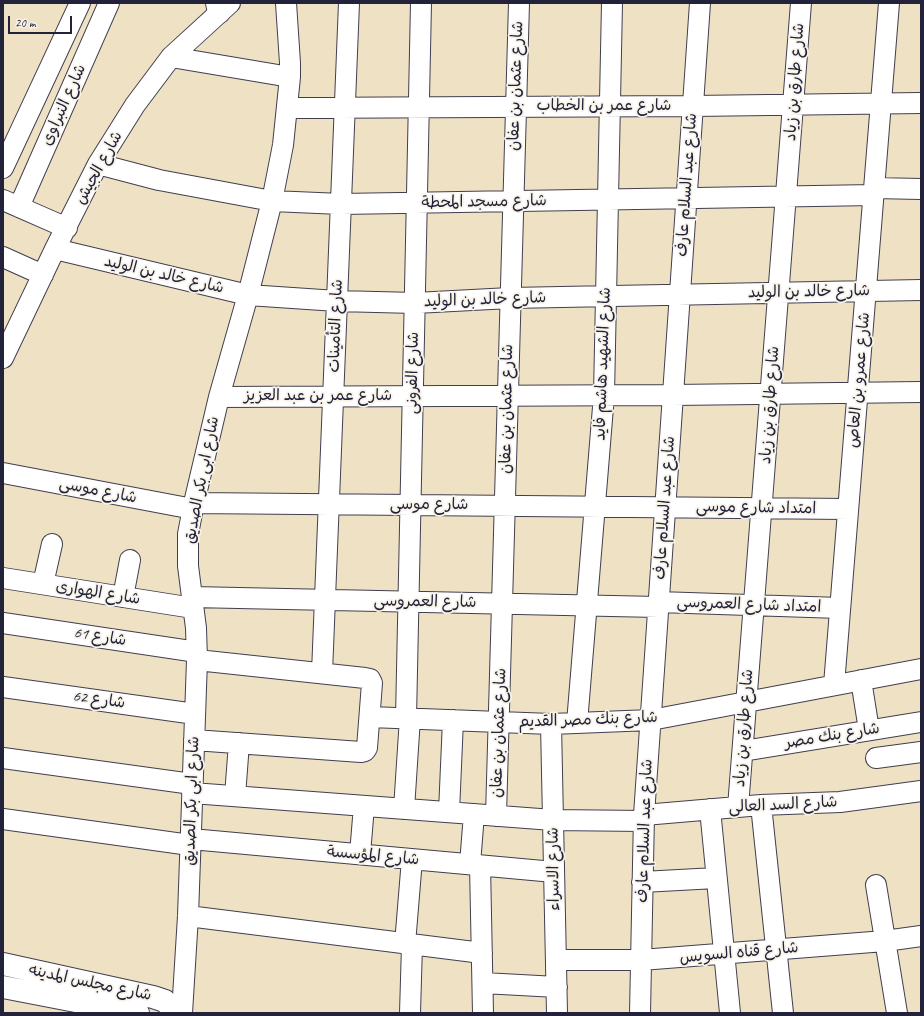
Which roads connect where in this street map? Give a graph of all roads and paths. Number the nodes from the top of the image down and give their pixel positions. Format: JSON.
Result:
{"nodes":[{"id":1,"x":80,"y":3,"type":"edge"},
{"id":2,"x":109,"y":3,"type":"edge"},
{"id":3,"x":286,"y":3,"type":"edge"},
{"id":4,"x":349,"y":3,"type":"edge"},
{"id":5,"x":421,"y":3,"type":"edge"},
{"id":6,"x":519,"y":3,"type":"edge"},
{"id":7,"x":612,"y":3,"type":"edge"},
{"id":8,"x":700,"y":3,"type":"edge"},
{"id":9,"x":801,"y":3,"type":"edge"},
{"id":10,"x":889,"y":3,"type":"edge"},
{"id":11,"x":222,"y":6,"type":"edge"},
{"id":12,"x":171,"y":57,"type":"junction"},
{"id":13,"x":290,"y":77,"type":"junction"},
{"id":14,"x":921,"y":103,"type":"edge"},
{"id":15,"x":881,"y":104,"type":"junction"},
{"id":16,"x":793,"y":105,"type":"junction"},
{"id":17,"x":610,"y":106,"type":"junction"},
{"id":18,"x":693,"y":106,"type":"junction"},
{"id":19,"x":345,"y":107,"type":"junction"},
{"id":20,"x":419,"y":107,"type":"junction"},
{"id":21,"x":516,"y":107,"type":"junction"},
{"id":22,"x":287,"y":108,"type":"junction"},
{"id":23,"x":98,"y":164,"type":"junction"},
{"id":24,"x":3,"y":168,"type":"edge"},
{"id":25,"x":921,"y":189,"type":"edge"},
{"id":26,"x":874,"y":191,"type":"junction"},
{"id":27,"x":786,"y":196,"type":"junction"},
{"id":28,"x":686,"y":198,"type":"junction"},
{"id":29,"x":608,"y":199,"type":"junction"},
{"id":30,"x":513,"y":201,"type":"junction"},
{"id":31,"x":272,"y":202,"type":"junction"},
{"id":32,"x":416,"y":203,"type":"junction"},
{"id":33,"x":11,"y":204,"type":"edge"},
{"id":34,"x":341,"y":204,"type":"junction"},
{"id":35,"x":66,"y":228,"type":"junction"},
{"id":36,"x":55,"y":249,"type":"junction"},
{"id":37,"x":3,"y":257,"type":"edge"},
{"id":38,"x":43,"y":275,"type":"junction"},
{"id":39,"x":921,"y":290,"type":"edge"},
{"id":40,"x":866,"y":291,"type":"junction"},
{"id":41,"x":778,"y":292,"type":"junction"},
{"id":42,"x":680,"y":294,"type":"junction"},
{"id":43,"x":248,"y":295,"type":"junction"},
{"id":44,"x":606,"y":296,"type":"junction"},
{"id":45,"x":510,"y":298,"type":"junction"},
{"id":46,"x":337,"y":301,"type":"junction"},
{"id":47,"x":415,"y":303,"type":"junction"},
{"id":48,"x":3,"y":358,"type":"edge"},
{"id":49,"x":921,"y":392,"type":"edge"},
{"id":50,"x":858,"y":393,"type":"junction"},
{"id":51,"x":770,"y":394,"type":"junction"},
{"id":52,"x":604,"y":395,"type":"junction"},
{"id":53,"x":673,"y":395,"type":"junction"},
{"id":54,"x":333,"y":396,"type":"junction"},
{"id":55,"x":412,"y":396,"type":"junction"},
{"id":56,"x":508,"y":396,"type":"junction"},
{"id":57,"x":219,"y":397,"type":"junction"},
{"id":58,"x":3,"y":473,"type":"edge"},
{"id":59,"x":329,"y":504,"type":"junction"},
{"id":60,"x":410,"y":505,"type":"junction"},
{"id":61,"x":194,"y":506,"type":"junction"},
{"id":62,"x":505,"y":506,"type":"junction"},
{"id":63,"x":595,"y":506,"type":"junction"},
{"id":64,"x":664,"y":507,"type":"junction"},
{"id":65,"x":762,"y":508,"type":"junction"},
{"id":66,"x":848,"y":509,"type":"junction"},
{"id":67,"x":52,"y":544,"type":"dead end"},
{"id":68,"x":130,"y":560,"type":"dead end"},
{"id":69,"x":3,"y":578,"type":"edge"},
{"id":70,"x":43,"y":584,"type":"junction"},
{"id":71,"x":123,"y":597,"type":"junction"},
{"id":72,"x":325,"y":600,"type":"junction"},
{"id":73,"x":408,"y":602,"type":"junction"},
{"id":74,"x":193,"y":603,"type":"junction"},
{"id":75,"x":502,"y":604,"type":"junction"},
{"id":76,"x":658,"y":605,"type":"junction"},
{"id":77,"x":754,"y":605,"type":"junction"},
{"id":78,"x":587,"y":606,"type":"junction"},
{"id":79,"x":840,"y":608,"type":"junction"},
{"id":80,"x":3,"y":623,"type":"edge"},
{"id":81,"x":197,"y":656,"type":"junction"},
{"id":82,"x":921,"y":669,"type":"edge"},
{"id":83,"x":322,"y":673,"type":"junction"},
{"id":84,"x":861,"y":680,"type":"junction"},
{"id":85,"x":834,"y":685,"type":"junction"},
{"id":86,"x":3,"y":687,"type":"edge"},
{"id":87,"x":747,"y":701,"type":"junction"},
{"id":88,"x":195,"y":714,"type":"junction"},
{"id":89,"x":370,"y":717,"type":"junction"},
{"id":90,"x":408,"y":718,"type":"junction"},
{"id":91,"x":453,"y":720,"type":"junction"},
{"id":92,"x":651,"y":720,"type":"junction"},
{"id":93,"x":499,"y":722,"type":"junction"},
{"id":94,"x":921,"y":722,"type":"edge"},
{"id":95,"x":577,"y":723,"type":"junction"},
{"id":96,"x":551,"y":724,"type":"junction"},
{"id":97,"x":869,"y":730,"type":"junction"},
{"id":98,"x":194,"y":740,"type":"junction"},
{"id":99,"x":239,"y":743,"type":"junction"},
{"id":100,"x":743,"y":751,"type":"junction"},
{"id":101,"x":921,"y":752,"type":"edge"},
{"id":102,"x":3,"y":758,"type":"edge"},
{"id":103,"x":876,"y":758,"type":"dead end"},
{"id":104,"x":192,"y":788,"type":"junction"},
{"id":105,"x":921,"y":791,"type":"edge"},
{"id":106,"x":235,"y":796,"type":"junction"},
{"id":107,"x":761,"y":805,"type":"junction"},
{"id":108,"x":364,"y":806,"type":"junction"},
{"id":109,"x":738,"y":807,"type":"junction"},
{"id":110,"x":404,"y":809,"type":"junction"},
{"id":111,"x":710,"y":809,"type":"junction"},
{"id":112,"x":449,"y":812,"type":"junction"},
{"id":113,"x":474,"y":814,"type":"junction"},
{"id":114,"x":496,"y":816,"type":"junction"},
{"id":115,"x":644,"y":818,"type":"junction"},
{"id":116,"x":3,"y":819,"type":"edge"},
{"id":117,"x":553,"y":820,"type":"junction"},
{"id":118,"x":190,"y":842,"type":"junction"},
{"id":119,"x":360,"y":854,"type":"junction"},
{"id":120,"x":412,"y":859,"type":"junction"},
{"id":121,"x":475,"y":865,"type":"junction"},
{"id":122,"x":554,"y":872,"type":"junction"},
{"id":123,"x":716,"y":878,"type":"junction"},
{"id":124,"x":642,"y":882,"type":"junction"},
{"id":125,"x":876,"y":885,"type":"dead end"},
{"id":126,"x":188,"y":916,"type":"junction"},
{"id":127,"x":921,"y":936,"type":"edge"},
{"id":128,"x":885,"y":941,"type":"junction"},
{"id":129,"x":408,"y":944,"type":"junction"},
{"id":130,"x":776,"y":950,"type":"junction"},
{"id":131,"x":482,"y":953,"type":"junction"},
{"id":132,"x":724,"y":955,"type":"junction"},
{"id":133,"x":556,"y":960,"type":"junction"},
{"id":134,"x":641,"y":960,"type":"junction"},
{"id":135,"x":3,"y":964,"type":"edge"},
{"id":136,"x":483,"y":982,"type":"junction"},
{"id":137,"x":3,"y":987,"type":"edge"},
{"id":138,"x":557,"y":987,"type":"junction"},
{"id":139,"x":179,"y":1012,"type":"edge"},
{"id":140,"x":138,"y":1013,"type":"edge"},
{"id":141,"x":410,"y":1013,"type":"edge"},
{"id":142,"x":484,"y":1013,"type":"edge"},
{"id":143,"x":557,"y":1013,"type":"edge"},
{"id":144,"x":640,"y":1013,"type":"edge"},
{"id":145,"x":730,"y":1013,"type":"edge"},
{"id":146,"x":783,"y":1013,"type":"edge"},
{"id":147,"x":897,"y":1013,"type":"edge"}],
"edges":[{"from":1,"to":24,"type":"street"},
{"from":2,"to":33,"type":"street","name":"شارع النبراوى"},
{"from":3,"to":13,"type":"street","name":"شارع ابى بكر الصديق"},
{"from":4,"to":19,"type":"street","name":"شارع التأمينات"},
{"from":5,"to":20,"type":"street","name":"شارع الفرونى"},
{"from":6,"to":21,"type":"street","name":"شارع عثمان بن عفان"},
{"from":7,"to":17,"type":"street","name":"شارع الشهيد هاشم فايد"},
{"from":8,"to":18,"type":"street","name":"شارع عبد السلام عارف"},
{"from":9,"to":16,"type":"street","name":"شارع طارق بن زياد"},
{"from":10,"to":15,"type":"street","name":"شارع عمرو بن العاص"},
{"from":11,"to":12,"type":"street","name":"شارع الجيش"},
{"from":12,"to":13,"type":"street"},
{"from":12,"to":23,"type":"street","name":"شارع الجيش"},
{"from":13,"to":22,"type":"street","name":"شارع ابى بكر الصديق"},
{"from":14,"to":15,"type":"street","name":"شارع عمر بن الخطاب"},
{"from":15,"to":16,"type":"street","name":"شارع عمر بن الخطاب"},
{"from":15,"to":26,"type":"street","name":"شارع عمرو بن العاص"},
{"from":16,"to":18,"type":"street","name":"شارع عمر بن الخطاب"},
{"from":16,"to":27,"type":"street","name":"شارع طارق بن زياد"},
{"from":17,"to":18,"type":"street","name":"شارع عمر بن الخطاب"},
{"from":17,"to":21,"type":"street","name":"شارع عمر بن الخطاب"},
{"from":17,"to":29,"type":"street","name":"شارع الشهيد هاشم فايد"},
{"from":18,"to":28,"type":"street","name":"شارع عبد السلام عارف"},
{"from":19,"to":20,"type":"street","name":"شارع عمر بن الخطاب"},
{"from":19,"to":22,"type":"street","name":"شارع عمر بن الخطاب"},
{"from":19,"to":34,"type":"street","name":"شارع التأمينات"},
{"from":20,"to":21,"type":"street","name":"شارع عمر بن الخطاب"},
{"from":20,"to":32,"type":"street","name":"شارع الفرونى"},
{"from":21,"to":30,"type":"street","name":"شارع عثمان بن عفان"},
{"from":22,"to":31,"type":"street","name":"شارع ابى بكر الصديق"},
{"from":23,"to":31,"type":"street","name":"شارع مسجد المحطة"},
{"from":23,"to":35,"type":"street","name":"شارع الجيش"},
{"from":25,"to":26,"type":"street","name":"شارع مسجد المحطة"},
{"from":26,"to":27,"type":"street","name":"شارع مسجد المحطة"},
{"from":26,"to":40,"type":"street","name":"شارع عمرو بن العاص"},
{"from":27,"to":28,"type":"street","name":"شارع مسجد المحطة"},
{"from":27,"to":41,"type":"street","name":"شارع طارق بن زياد"},
{"from":28,"to":29,"type":"street","name":"شارع مسجد المحطة"},
{"from":28,"to":42,"type":"street","name":"شارع عبد السلام عارف"},
{"from":29,"to":30,"type":"street","name":"شارع مسجد المحطة"},
{"from":29,"to":44,"type":"street","name":"شارع الشهيد هاشم فايد"},
{"from":30,"to":32,"type":"street","name":"شارع مسجد المحطة"},
{"from":30,"to":45,"type":"street","name":"شارع عثمان بن عفان"},
{"from":31,"to":34,"type":"street","name":"شارع مسجد المحطة"},
{"from":31,"to":43,"type":"street","name":"شارع ابى بكر الصديق"},
{"from":32,"to":34,"type":"street","name":"شارع مسجد المحطة"},
{"from":32,"to":47,"type":"street","name":"شارع الفرونى"},
{"from":33,"to":35,"type":"street"},
{"from":34,"to":46,"type":"street","name":"شارع التأمينات"},
{"from":35,"to":36,"type":"street","name":"شارع الجيش"},
{"from":36,"to":38,"type":"street","name":"شارع الجيش"},
{"from":36,"to":43,"type":"street","name":"شارع خالد بن الوليد"},
{"from":37,"to":38,"type":"street"},
{"from":38,"to":48,"type":"street","name":"شارع الجيش"},
{"from":39,"to":40,"type":"street","name":"شارع خالد بن الوليد"},
{"from":40,"to":41,"type":"street","name":"شارع خالد بن الوليد"},
{"from":40,"to":50,"type":"street","name":"شارع عمرو بن العاص"},
{"from":41,"to":42,"type":"street","name":"شارع خالد بن الوليد"},
{"from":41,"to":51,"type":"street","name":"شارع طارق بن زياد"},
{"from":42,"to":44,"type":"street","name":"شارع خالد بن الوليد"},
{"from":42,"to":53,"type":"street","name":"شارع عبد السلام عارف"},
{"from":43,"to":46,"type":"street","name":"شارع خالد بن الوليد"},
{"from":43,"to":57,"type":"street","name":"شارع ابى بكر الصديق"},
{"from":44,"to":45,"type":"street","name":"شارع خالد بن الوليد"},
{"from":44,"to":52,"type":"street","name":"شارع الشهيد هاشم فايد"},
{"from":45,"to":47,"type":"street","name":"شارع خالد بن الوليد"},
{"from":45,"to":56,"type":"street","name":"شارع عثمان بن عفان"},
{"from":46,"to":47,"type":"street","name":"شارع خالد بن الوليد"},
{"from":46,"to":54,"type":"street","name":"شارع التأمينات"},
{"from":47,"to":55,"type":"street","name":"شارع الفرونى"},
{"from":49,"to":50,"type":"street","name":"شارع عمر بن عبد العزيز"},
{"from":50,"to":51,"type":"street","name":"شارع عمر بن عبد العزيز"},
{"from":50,"to":66,"type":"street","name":"شارع عمرو بن العاص"},
{"from":51,"to":53,"type":"street","name":"شارع عمر بن عبد العزيز"},
{"from":51,"to":65,"type":"street","name":"شارع طارق بن زياد"},
{"from":52,"to":53,"type":"street","name":"شارع عمر بن عبد العزيز"},
{"from":52,"to":56,"type":"street","name":"شارع عمر بن عبد العزيز"},
{"from":52,"to":63,"type":"street","name":"شارع الشهيد هاشم فايد"},
{"from":53,"to":64,"type":"street","name":"شارع عبد السلام عارف"},
{"from":54,"to":55,"type":"street","name":"شارع عمر بن عبد العزيز"},
{"from":54,"to":57,"type":"street","name":"شارع عمر بن عبد العزيز"},
{"from":54,"to":59,"type":"street","name":"شارع التأمينات"},
{"from":55,"to":56,"type":"street","name":"شارع عمر بن عبد العزيز"},
{"from":55,"to":60,"type":"street","name":"شارع الفرونى"},
{"from":56,"to":62,"type":"street","name":"شارع عثمان بن عفان"},
{"from":57,"to":61,"type":"street","name":"شارع ابى بكر الصديق"},
{"from":58,"to":61,"type":"street","name":"شارع موسى"},
{"from":59,"to":60,"type":"street","name":"شارع موسى"},
{"from":59,"to":61,"type":"street","name":"شارع موسى"},
{"from":59,"to":72,"type":"street","name":"شارع التأمينات"},
{"from":60,"to":62,"type":"street","name":"شارع موسى"},
{"from":60,"to":73,"type":"street","name":"شارع الفرونى"},
{"from":61,"to":74,"type":"street","name":"شارع ابى بكر الصديق"},
{"from":62,"to":63,"type":"street","name":"شارع موسى"},
{"from":62,"to":75,"type":"street","name":"شارع عثمان بن عفان"},
{"from":63,"to":64,"type":"street","name":"شارع موسى"},
{"from":63,"to":78,"type":"street","name":"شارع الشهيد هاشم فايد"},
{"from":64,"to":65,"type":"street","name":"امتداد شارع موسى"},
{"from":64,"to":76,"type":"street","name":"شارع عبد السلام عارف"},
{"from":65,"to":66,"type":"street","name":"امتداد شارع موسى"},
{"from":65,"to":77,"type":"street","name":"شارع طارق بن زياد"},
{"from":66,"to":79,"type":"street","name":"شارع عمرو بن العاص"},
{"from":67,"to":70,"type":"street"},
{"from":68,"to":71,"type":"street"},
{"from":69,"to":70,"type":"street","name":"شارع الهوارى"},
{"from":70,"to":71,"type":"street","name":"شارع الهوارى"},
{"from":71,"to":74,"type":"street","name":"شارع الهوارى"},
{"from":72,"to":73,"type":"street","name":"شارع العمروسى"},
{"from":72,"to":74,"type":"street","name":"شارع العمروسى"},
{"from":72,"to":83,"type":"street","name":"شارع التأمينات"},
{"from":73,"to":75,"type":"street","name":"شارع العمروسى"},
{"from":73,"to":90,"type":"street","name":"شارع الفرونى"},
{"from":74,"to":81,"type":"street","name":"شارع ابى بكر الصديق"},
{"from":75,"to":78,"type":"street","name":"شارع العمروسى"},
{"from":75,"to":93,"type":"street","name":"شارع عثمان بن عفان"},
{"from":76,"to":77,"type":"street","name":"امتداد شارع العمروسى"},
{"from":76,"to":78,"type":"street","name":"شارع العمروسى"},
{"from":76,"to":92,"type":"street","name":"شارع عبد السلام عارف"},
{"from":77,"to":79,"type":"street","name":"امتداد شارع العمروسى"},
{"from":77,"to":87,"type":"street","name":"شارع طارق بن زياد"},
{"from":78,"to":95,"type":"street","name":"شارع الشهيد هاشم فايد"},
{"from":79,"to":85,"type":"street","name":"شارع عمرو بن العاص"},
{"from":80,"to":81,"type":"street","name":"شارع 61"},
{"from":81,"to":83,"type":"street","name":"شارع 61"},
{"from":81,"to":88,"type":"street","name":"شارع ابى بكر الصديق"},
{"from":82,"to":84,"type":"street","name":"شارع بنك مصر القديم"},
{"from":83,"to":89,"type":"street","name":"شارع 61"},
{"from":84,"to":85,"type":"street","name":"شارع بنك مصر القديم"},
{"from":84,"to":97,"type":"street"},
{"from":85,"to":87,"type":"street","name":"شارع بنك مصر القديم"},
{"from":86,"to":88,"type":"street","name":"شارع 62"},
{"from":87,"to":92,"type":"street","name":"شارع بنك مصر القديم"},
{"from":87,"to":100,"type":"street","name":"شارع طارق بن زياد"},
{"from":88,"to":98,"type":"street","name":"شارع ابى بكر الصديق"},
{"from":89,"to":90,"type":"street","name":"شارع بنك مصر القديم"},
{"from":89,"to":99,"type":"street"},
{"from":90,"to":91,"type":"street","name":"شارع بنك مصر القديم"},
{"from":90,"to":110,"type":"street","name":"شارع الفرونى"},
{"from":91,"to":93,"type":"street","name":"شارع بنك مصر القديم"},
{"from":91,"to":112,"type":"street"},
{"from":92,"to":95,"type":"street","name":"شارع بنك مصر القديم"},
{"from":92,"to":115,"type":"street","name":"شارع عبد السلام عارف"},
{"from":93,"to":96,"type":"street","name":"شارع بنك مصر القديم"},
{"from":93,"to":114,"type":"street","name":"شارع عثمان بن عفان"},
{"from":94,"to":97,"type":"street","name":"شارع بنك مصر"},
{"from":95,"to":96,"type":"street","name":"شارع بنك مصر القديم"},
{"from":96,"to":117,"type":"street","name":"شارع الاسراء"},
{"from":97,"to":100,"type":"street","name":"شارع بنك مصر"},
{"from":98,"to":99,"type":"street"},
{"from":98,"to":104,"type":"street","name":"شارع ابى بكر الصديق"},
{"from":99,"to":106,"type":"street"},
{"from":100,"to":109,"type":"street","name":"شارع طارق بن زياد"},
{"from":101,"to":103,"type":"street"},
{"from":102,"to":104,"type":"street","name":"شارع السد العالى"},
{"from":104,"to":106,"type":"street","name":"شارع السد العالى"},
{"from":104,"to":118,"type":"street","name":"شارع ابى بكر الصديق"},
{"from":105,"to":107,"type":"street","name":"شارع السد العالى"},
{"from":106,"to":108,"type":"street","name":"شارع السد العالى"},
{"from":107,"to":109,"type":"street","name":"شارع السد العالى"},
{"from":107,"to":130,"type":"street"},
{"from":108,"to":110,"type":"street","name":"شارع السد العالى"},
{"from":108,"to":119,"type":"street"},
{"from":109,"to":111,"type":"street","name":"شارع السد العالى"},
{"from":110,"to":112,"type":"street","name":"شارع السد العالى"},
{"from":111,"to":115,"type":"street","name":"شارع السد العالى"},
{"from":111,"to":123,"type":"street"},
{"from":112,"to":113,"type":"street","name":"شارع السد العالى"},
{"from":113,"to":114,"type":"street","name":"شارع السد العالى"},
{"from":113,"to":121,"type":"street"},
{"from":114,"to":117,"type":"street","name":"شارع السد العالى"},
{"from":115,"to":117,"type":"street","name":"شارع السد العالى"},
{"from":115,"to":124,"type":"street","name":"شارع عبد السلام عارف"},
{"from":116,"to":118,"type":"street","name":"شارع المؤسسة"},
{"from":117,"to":122,"type":"street","name":"شارع الاسراء"},
{"from":118,"to":119,"type":"street","name":"شارع المؤسسة"},
{"from":118,"to":126,"type":"street","name":"شارع ابى بكر الصديق"},
{"from":119,"to":120,"type":"street","name":"شارع المؤسسة"},
{"from":120,"to":121,"type":"street","name":"شارع المؤسسة"},
{"from":120,"to":129,"type":"street"},
{"from":121,"to":122,"type":"street","name":"شارع المؤسسة"},
{"from":121,"to":131,"type":"street"},
{"from":122,"to":133,"type":"street","name":"شارع الاسراء"},
{"from":123,"to":124,"type":"street"},
{"from":123,"to":132,"type":"street"},
{"from":124,"to":134,"type":"street","name":"شارع عبد السلام عارف"},
{"from":125,"to":128,"type":"street"},
{"from":126,"to":129,"type":"street"},
{"from":126,"to":139,"type":"street","name":"شارع ابى بكر الصديق"},
{"from":127,"to":128,"type":"street","name":"شارع قناه السويس"},
{"from":128,"to":130,"type":"street","name":"شارع قناه السويس"},
{"from":128,"to":147,"type":"street"},
{"from":129,"to":131,"type":"street"},
{"from":129,"to":141,"type":"street"},
{"from":130,"to":132,"type":"street","name":"شارع قناه السويس"},
{"from":130,"to":146,"type":"street"},
{"from":131,"to":136,"type":"street"},
{"from":132,"to":134,"type":"street","name":"شارع قناه السويس"},
{"from":132,"to":145,"type":"street"},
{"from":133,"to":134,"type":"street","name":"شارع قناه السويس"},
{"from":133,"to":138,"type":"street","name":"شارع الاسراء"},
{"from":134,"to":144,"type":"street","name":"شارع عبد السلام عارف"},
{"from":135,"to":139,"type":"street","name":"شارع مجلس المدينه"},
{"from":136,"to":138,"type":"street"},
{"from":136,"to":142,"type":"street"},
{"from":137,"to":140,"type":"street","name":"شارع مجلس المدينه"},
{"from":138,"to":143,"type":"street","name":"شارع الاسراء"}]}
